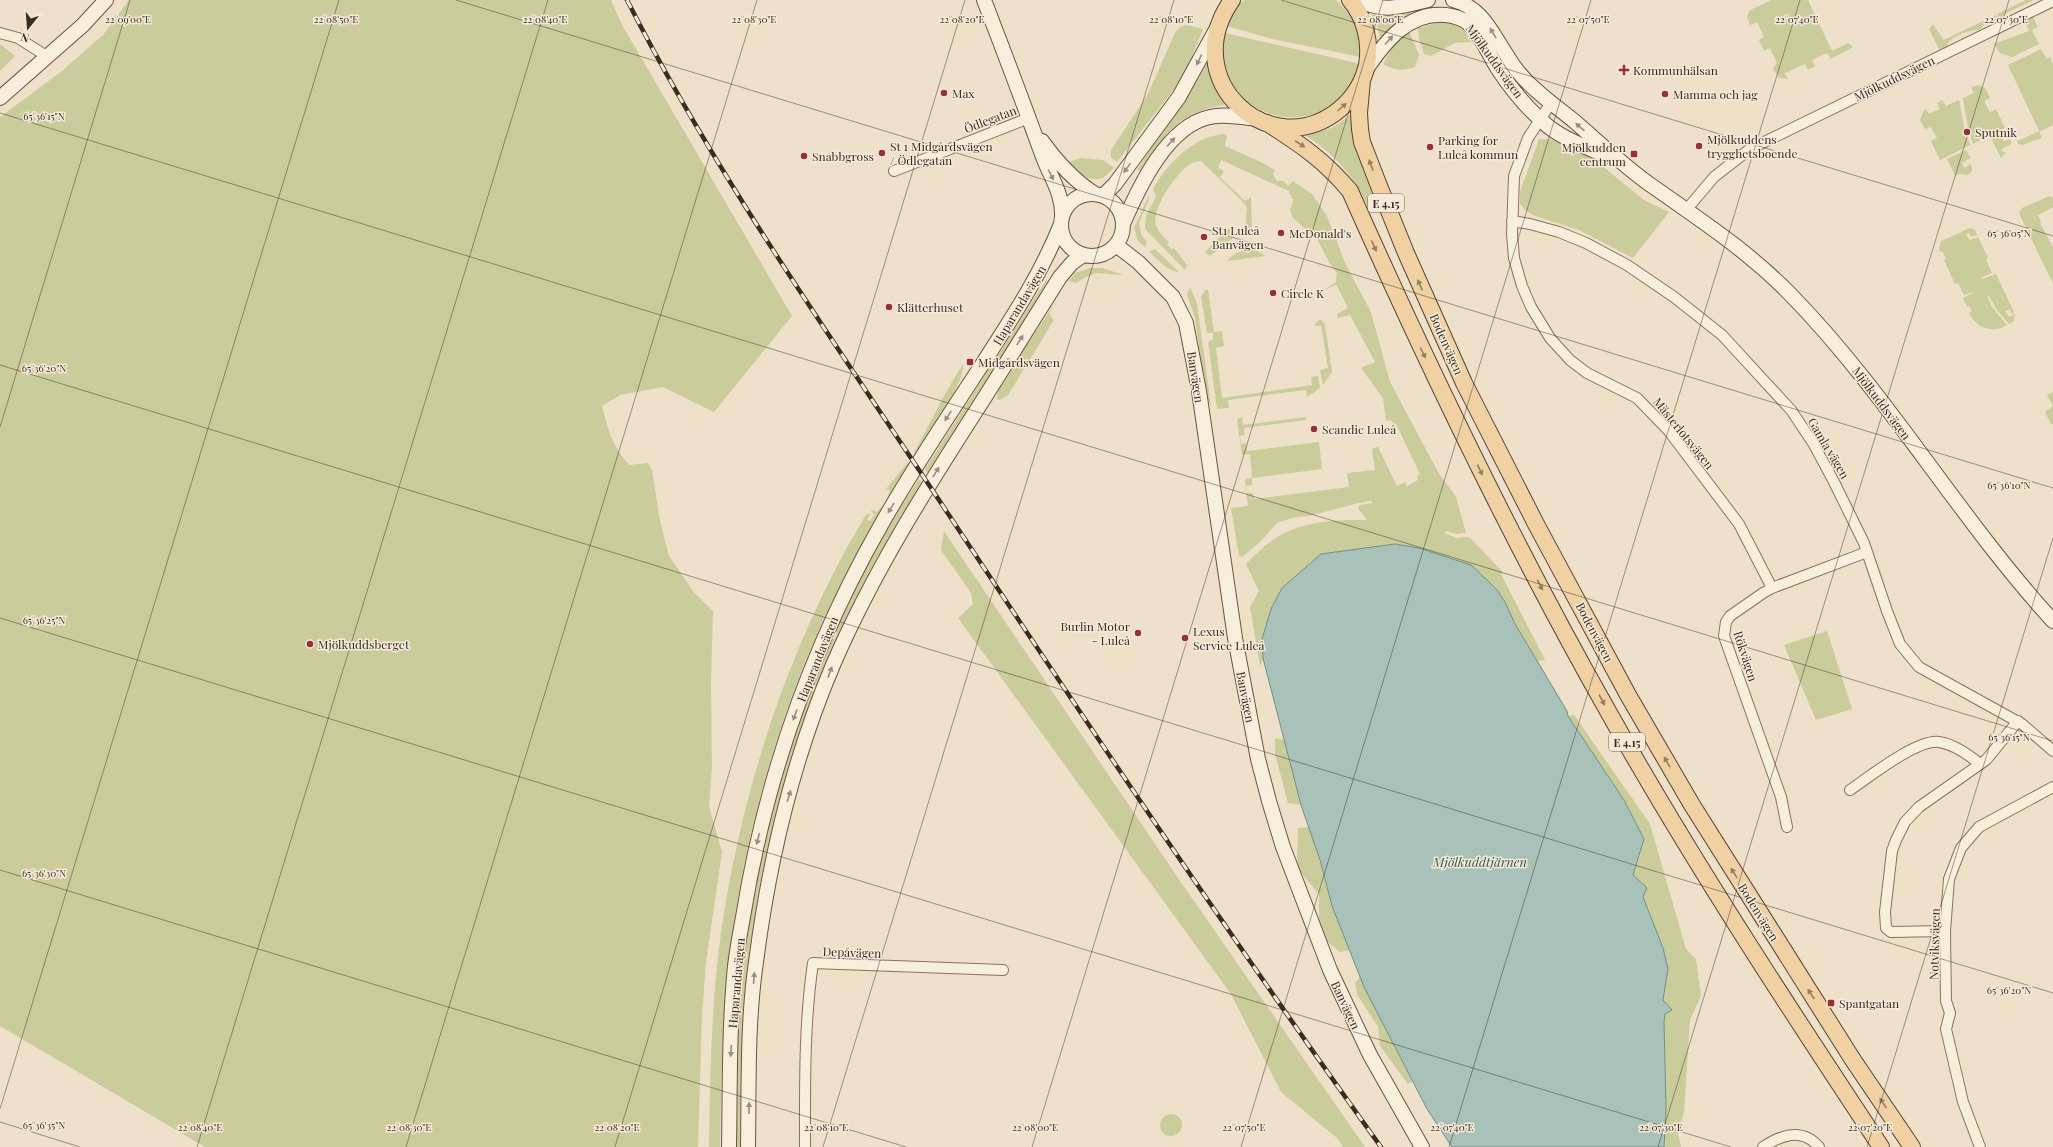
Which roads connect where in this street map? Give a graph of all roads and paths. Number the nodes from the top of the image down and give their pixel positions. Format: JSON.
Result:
{"nodes":[{"id":1,"x":106,"y":0,"type":"edge"},
{"id":2,"x":984,"y":0,"type":"edge"},
{"id":3,"x":1350,"y":0,"type":"edge"},
{"id":4,"x":1357,"y":0,"type":"edge"},
{"id":5,"x":1390,"y":0,"type":"edge"},
{"id":6,"x":1449,"y":0,"type":"edge"},
{"id":7,"x":1453,"y":0,"type":"edge"},
{"id":8,"x":1422,"y":1,"type":"edge"},
{"id":9,"x":2053,"y":1,"type":"edge"},
{"id":10,"x":1225,"y":10,"type":"edge"},
{"id":11,"x":1447,"y":15,"type":"junction"},
{"id":12,"x":0,"y":33,"type":"edge"},
{"id":13,"x":48,"y":57,"type":"junction"},
{"id":14,"x":1364,"y":76,"type":"junction"},
{"id":15,"x":0,"y":98,"type":"edge"},
{"id":16,"x":1552,"y":103,"type":"junction"},
{"id":17,"x":1540,"y":120,"type":"junction"},
{"id":18,"x":1263,"y":121,"type":"junction"},
{"id":19,"x":1030,"y":122,"type":"junction"},
{"id":20,"x":1620,"y":162,"type":"junction"},
{"id":21,"x":894,"y":171,"type":"dead end"},
{"id":22,"x":1099,"y":195,"type":"junction"},
{"id":23,"x":1687,"y":209,"type":"junction"},
{"id":24,"x":1062,"y":220,"type":"junction"},
{"id":25,"x":1512,"y":221,"type":"junction"},
{"id":26,"x":1123,"y":224,"type":"junction"},
{"id":27,"x":1116,"y":245,"type":"junction"},
{"id":28,"x":1083,"y":255,"type":"junction"},
{"id":29,"x":1867,"y":552,"type":"junction"},
{"id":30,"x":1772,"y":588,"type":"junction"},
{"id":31,"x":2053,"y":621,"type":"edge"},
{"id":32,"x":2018,"y":722,"type":"junction"},
{"id":33,"x":2053,"y":751,"type":"edge"},
{"id":34,"x":1980,"y":764,"type":"junction"},
{"id":35,"x":2053,"y":787,"type":"edge"},
{"id":36,"x":1850,"y":790,"type":"dead end"},
{"id":37,"x":1786,"y":827,"type":"dead end"},
{"id":38,"x":1945,"y":931,"type":"junction"},
{"id":39,"x":1003,"y":970,"type":"dead end"},
{"id":40,"x":729,"y":1147,"type":"edge"},
{"id":41,"x":748,"y":1147,"type":"edge"},
{"id":42,"x":805,"y":1147,"type":"edge"},
{"id":43,"x":1422,"y":1147,"type":"edge"},
{"id":44,"x":1763,"y":1147,"type":"edge"},
{"id":45,"x":1819,"y":1147,"type":"edge"},
{"id":46,"x":1881,"y":1147,"type":"edge"},
{"id":47,"x":1912,"y":1147,"type":"edge"},
{"id":48,"x":1980,"y":1147,"type":"edge"}],
"edges":[{"from":1,"to":13,"type":"street"},
{"from":2,"to":19,"type":"street"},
{"from":3,"to":14,"type":"main road","name":"Bodenvägen"},
{"from":4,"to":8,"type":"street"},
{"from":5,"to":8,"type":"street"},
{"from":6,"to":11,"type":"street"},
{"from":16,"to":7,"type":"street","name":"Mjölkuddsvägen","one_way":true},
{"from":9,"to":23,"type":"street","name":"Mjölkuddsvägen"},
{"from":10,"to":18,"type":"main road","name":"Bodenvägen"},
{"from":10,"to":22,"type":"street","one_way":true},
{"from":14,"to":11,"type":"street","name":"Mjölkuddsvägen","one_way":true},
{"from":11,"to":17,"type":"street","name":"Mjölkuddsvägen"},
{"from":12,"to":13,"type":"street"},
{"from":13,"to":15,"type":"street"},
{"from":18,"to":14,"type":"main road","one_way":true},
{"from":47,"to":14,"type":"main road","name":"Bodenvägen","number":"E 4.15","one_way":true},
{"from":16,"to":17,"type":"street","name":"Mästerlotsvägen"},
{"from":20,"to":16,"type":"street","name":"Mjölkuddsvägen","one_way":true},
{"from":17,"to":20,"type":"street","name":"Mjölkuddsvägen"},
{"from":17,"to":25,"type":"street","name":"Mästerlotsvägen"},
{"from":26,"to":18,"type":"street","one_way":true},
{"from":18,"to":46,"type":"main road","name":"Bodenvägen","number":"E 4.15","one_way":true},
{"from":19,"to":21,"type":"street","name":"Ödlegatan"},
{"from":19,"to":22,"type":"street"},
{"from":19,"to":24,"type":"street","one_way":true},
{"from":20,"to":23,"type":"street","name":"Mjölkuddsvägen"},
{"from":22,"to":24,"type":"street"},
{"from":22,"to":26,"type":"street"},
{"from":23,"to":31,"type":"street","name":"Mjölkuddsvägen"},
{"from":24,"to":28,"type":"street"},
{"from":24,"to":40,"type":"street","name":"Haparandavägen","one_way":true},
{"from":25,"to":29,"type":"street","name":"Gamla vägen"},
{"from":25,"to":30,"type":"street","name":"Mästerlotsvägen"},
{"from":26,"to":27,"type":"street"},
{"from":27,"to":28,"type":"street"},
{"from":27,"to":43,"type":"street","name":"Banvägen"},
{"from":41,"to":28,"type":"street","name":"Haparandavägen","one_way":true},
{"from":29,"to":30,"type":"street","name":"Rökvägen"},
{"from":29,"to":32,"type":"street","name":"Gamla vägen"},
{"from":30,"to":37,"type":"street","name":"Rökvägen"},
{"from":32,"to":33,"type":"street","name":"Gamla vägen"},
{"from":32,"to":34,"type":"street"},
{"from":34,"to":36,"type":"street"},
{"from":34,"to":38,"type":"street"},
{"from":35,"to":38,"type":"street","name":"Notviksvägen"},
{"from":38,"to":48,"type":"street","name":"Notviksvägen"},
{"from":39,"to":42,"type":"street","name":"Depåvägen"},
{"from":44,"to":45,"type":"street"}]}
